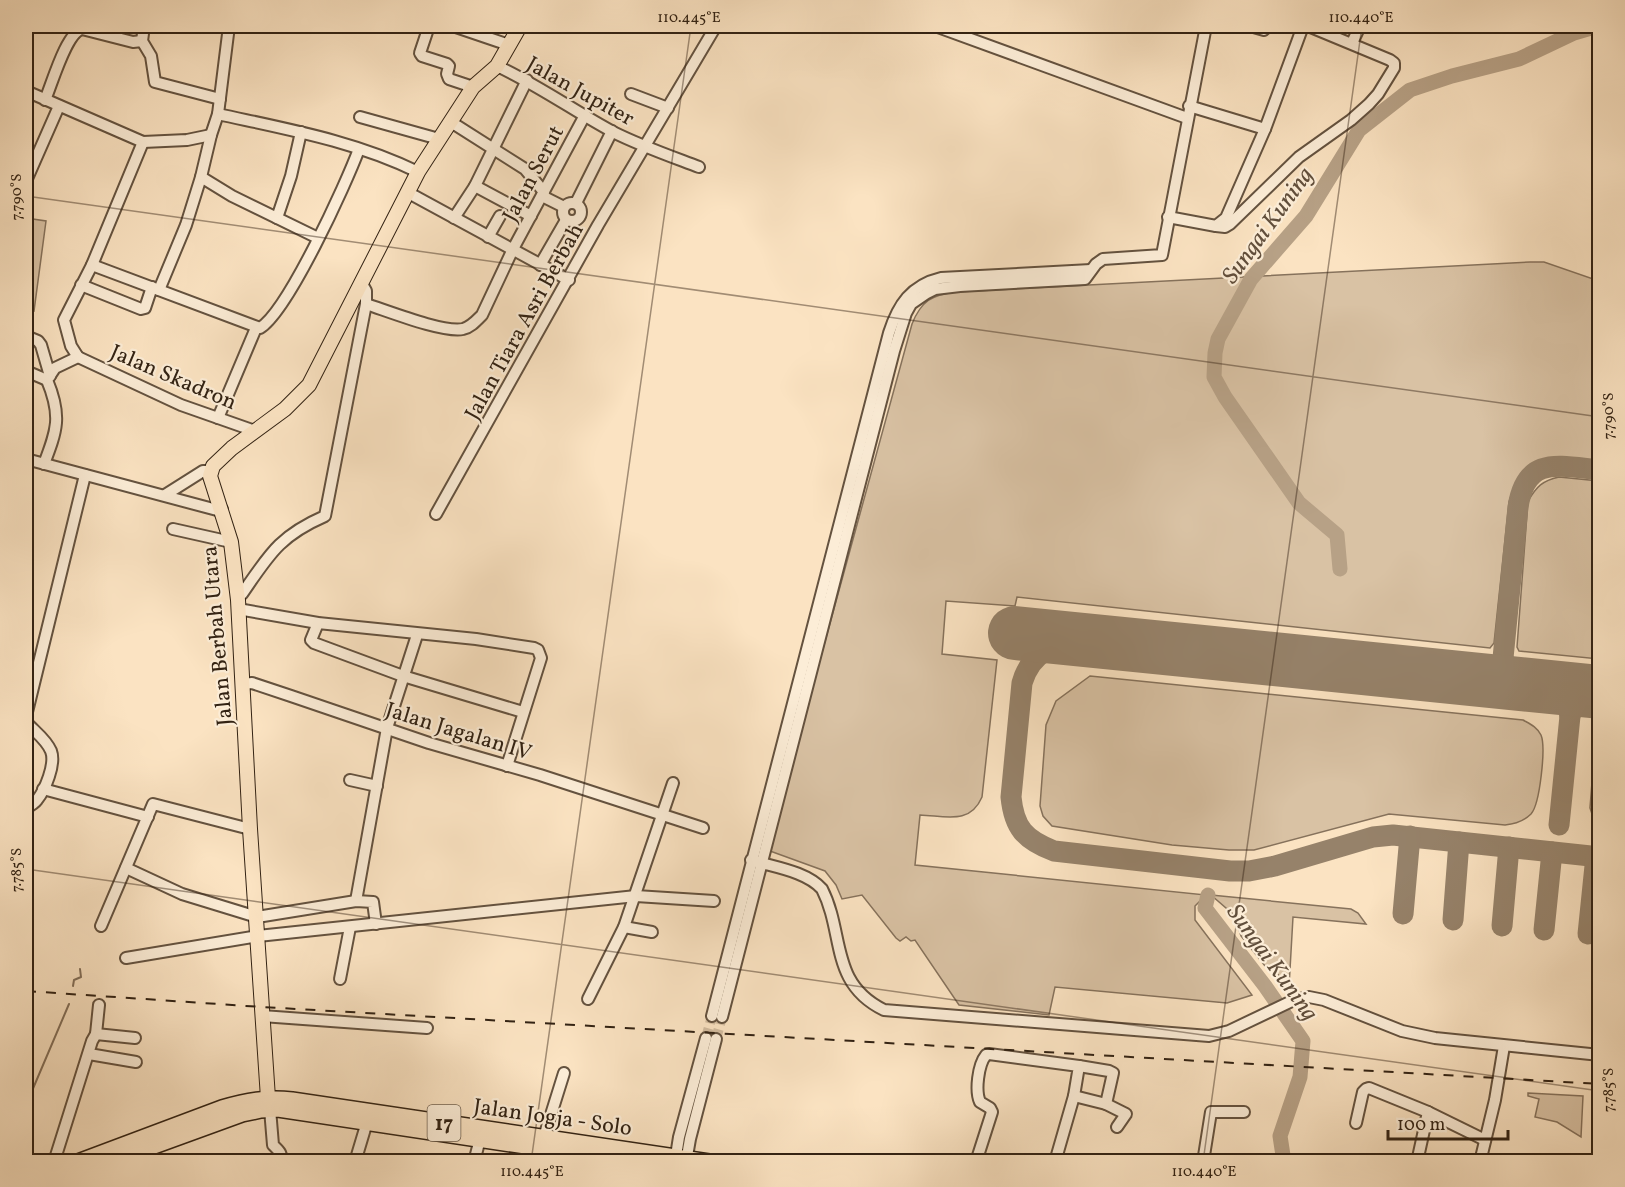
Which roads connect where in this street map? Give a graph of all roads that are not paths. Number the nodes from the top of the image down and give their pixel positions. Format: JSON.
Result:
{"nodes":[{"id":1,"x":144,"y":26,"type":"edge"},
{"id":2,"x":229,"y":26,"type":"edge"},
{"id":3,"x":429,"y":26,"type":"edge"},
{"id":4,"x":453,"y":26,"type":"edge"},
{"id":5,"x":520,"y":26,"type":"edge"},
{"id":6,"x":716,"y":26,"type":"edge"},
{"id":7,"x":935,"y":26,"type":"edge"},
{"id":8,"x":1206,"y":26,"type":"edge"},
{"id":9,"x":1250,"y":26,"type":"edge"},
{"id":10,"x":1304,"y":26,"type":"edge"},
{"id":11,"x":1308,"y":26,"type":"edge"},
{"id":12,"x":1360,"y":26,"type":"edge"},
{"id":13,"x":961,"y":30,"type":"edge"},
{"id":14,"x":1264,"y":30,"type":"dead end"},
{"id":15,"x":142,"y":41,"type":"junction"},
{"id":16,"x":1352,"y":43,"type":"junction"},
{"id":17,"x":508,"y":45,"type":"junction"},
{"id":18,"x":497,"y":66,"type":"junction"},
{"id":19,"x":527,"y":80,"type":"junction"},
{"id":20,"x":473,"y":87,"type":"junction"},
{"id":21,"x":26,"y":91,"type":"edge"},
{"id":22,"x":631,"y":94,"type":"dead end"},
{"id":23,"x":220,"y":99,"type":"junction"},
{"id":24,"x":45,"y":100,"type":"junction"},
{"id":25,"x":59,"y":106,"type":"junction"},
{"id":26,"x":1189,"y":106,"type":"junction"},
{"id":27,"x":668,"y":108,"type":"junction"},
{"id":28,"x":218,"y":114,"type":"junction"},
{"id":29,"x":585,"y":115,"type":"junction"},
{"id":30,"x":360,"y":117,"type":"dead end"},
{"id":31,"x":1187,"y":118,"type":"junction"},
{"id":32,"x":451,"y":122,"type":"junction"},
{"id":33,"x":1265,"y":129,"type":"junction"},
{"id":34,"x":612,"y":131,"type":"junction"},
{"id":35,"x":301,"y":132,"type":"junction"},
{"id":36,"x":211,"y":135,"type":"junction"},
{"id":37,"x":439,"y":139,"type":"junction"},
{"id":38,"x":143,"y":142,"type":"junction"},
{"id":39,"x":646,"y":147,"type":"junction"},
{"id":40,"x":359,"y":148,"type":"junction"},
{"id":41,"x":494,"y":148,"type":"junction"},
{"id":42,"x":699,"y":167,"type":"dead end"},
{"id":43,"x":418,"y":172,"type":"junction"},
{"id":44,"x":201,"y":177,"type":"junction"},
{"id":45,"x":26,"y":181,"type":"edge"},
{"id":46,"x":475,"y":186,"type":"junction"},
{"id":47,"x":407,"y":192,"type":"junction"},
{"id":48,"x":543,"y":194,"type":"junction"},
{"id":49,"x":576,"y":203,"type":"junction"},
{"id":50,"x":564,"y":207,"type":"junction"},
{"id":51,"x":500,"y":216,"type":"dead end"},
{"id":52,"x":531,"y":216,"type":"junction"},
{"id":53,"x":580,"y":216,"type":"junction"},
{"id":54,"x":1168,"y":217,"type":"junction"},
{"id":55,"x":277,"y":218,"type":"junction"},
{"id":56,"x":454,"y":218,"type":"junction"},
{"id":57,"x":566,"y":220,"type":"junction"},
{"id":58,"x":598,"y":225,"type":"junction"},
{"id":59,"x":1216,"y":226,"type":"junction"},
{"id":60,"x":488,"y":237,"type":"junction"},
{"id":61,"x":318,"y":238,"type":"junction"},
{"id":62,"x":513,"y":249,"type":"junction"},
{"id":63,"x":92,"y":265,"type":"junction"},
{"id":64,"x":540,"y":265,"type":"junction"},
{"id":65,"x":569,"y":280,"type":"junction"},
{"id":66,"x":361,"y":282,"type":"junction"},
{"id":67,"x":81,"y":285,"type":"junction"},
{"id":68,"x":155,"y":288,"type":"junction"},
{"id":69,"x":366,"y":304,"type":"junction"},
{"id":70,"x":256,"y":328,"type":"junction"},
{"id":71,"x":26,"y":336,"type":"edge"},
{"id":72,"x":78,"y":357,"type":"junction"},
{"id":73,"x":26,"y":371,"type":"edge"},
{"id":74,"x":48,"y":378,"type":"junction"},
{"id":75,"x":218,"y":418,"type":"junction"},
{"id":76,"x":255,"y":431,"type":"junction"},
{"id":77,"x":26,"y":459,"type":"edge"},
{"id":78,"x":44,"y":464,"type":"junction"},
{"id":79,"x":211,"y":471,"type":"junction"},
{"id":80,"x":85,"y":475,"type":"junction"},
{"id":81,"x":165,"y":495,"type":"junction"},
{"id":82,"x":222,"y":509,"type":"junction"},
{"id":83,"x":436,"y":514,"type":"dead end"},
{"id":84,"x":173,"y":529,"type":"dead end"},
{"id":85,"x":231,"y":542,"type":"junction"},
{"id":86,"x":238,"y":602,"type":"junction"},
{"id":87,"x":318,"y":623,"type":"junction"},
{"id":88,"x":417,"y":635,"type":"junction"},
{"id":89,"x":403,"y":676,"type":"junction"},
{"id":90,"x":243,"y":684,"type":"junction"},
{"id":91,"x":524,"y":712,"type":"junction"},
{"id":92,"x":26,"y":716,"type":"edge"},
{"id":93,"x":26,"y":722,"type":"edge"},
{"id":94,"x":387,"y":728,"type":"junction"},
{"id":95,"x":507,"y":766,"type":"junction"},
{"id":96,"x":350,"y":780,"type":"dead end"},
{"id":97,"x":673,"y":783,"type":"dead end"},
{"id":98,"x":377,"y":786,"type":"junction"},
{"id":99,"x":43,"y":789,"type":"junction"},
{"id":100,"x":26,"y":808,"type":"edge"},
{"id":101,"x":663,"y":814,"type":"junction"},
{"id":102,"x":148,"y":817,"type":"junction"},
{"id":103,"x":703,"y":828,"type":"dead end"},
{"id":104,"x":250,"y":829,"type":"junction"},
{"id":105,"x":756,"y":862,"type":"junction"},
{"id":106,"x":126,"y":868,"type":"junction"},
{"id":107,"x":636,"y":897,"type":"junction"},
{"id":108,"x":356,"y":901,"type":"junction"},
{"id":109,"x":714,"y":901,"type":"dead end"},
{"id":110,"x":257,"y":917,"type":"junction"},
{"id":111,"x":376,"y":924,"type":"junction"},
{"id":112,"x":101,"y":926,"type":"dead end"},
{"id":113,"x":350,"y":927,"type":"junction"},
{"id":114,"x":624,"y":927,"type":"junction"},
{"id":115,"x":652,"y":932,"type":"dead end"},
{"id":116,"x":258,"y":936,"type":"junction"},
{"id":117,"x":126,"y":958,"type":"dead end"},
{"id":118,"x":340,"y":979,"type":"dead end"},
{"id":119,"x":588,"y":999,"type":"dead end"},
{"id":120,"x":99,"y":1005,"type":"dead end"},
{"id":121,"x":262,"y":1016,"type":"junction"},
{"id":122,"x":717,"y":1016,"type":"tunnel mouth"},
{"id":123,"x":427,"y":1028,"type":"dead end"},
{"id":124,"x":96,"y":1034,"type":"junction"},
{"id":125,"x":135,"y":1038,"type":"dead end"},
{"id":126,"x":711,"y":1039,"type":"tunnel mouth"},
{"id":127,"x":1506,"y":1046,"type":"junction"},
{"id":128,"x":89,"y":1054,"type":"junction"},
{"id":129,"x":1599,"y":1055,"type":"edge"},
{"id":130,"x":1503,"y":1059,"type":"junction"},
{"id":131,"x":136,"y":1062,"type":"dead end"},
{"id":132,"x":1079,"y":1066,"type":"junction"},
{"id":133,"x":564,"y":1073,"type":"dead end"},
{"id":134,"x":1074,"y":1096,"type":"junction"},
{"id":135,"x":269,"y":1104,"type":"junction"},
{"id":136,"x":1106,"y":1104,"type":"junction"},
{"id":137,"x":1244,"y":1112,"type":"dead end"},
{"id":138,"x":1428,"y":1112,"type":"junction"},
{"id":139,"x":367,"y":1122,"type":"junction"},
{"id":140,"x":1356,"y":1123,"type":"dead end"},
{"id":141,"x":1117,"y":1127,"type":"dead end"},
{"id":142,"x":544,"y":1137,"type":"junction"},
{"id":143,"x":480,"y":1139,"type":"junction"},
{"id":144,"x":1485,"y":1140,"type":"junction"},
{"id":145,"x":681,"y":1159,"type":"edge"},
{"id":146,"x":54,"y":1161,"type":"edge"},
{"id":147,"x":78,"y":1161,"type":"edge"},
{"id":148,"x":110,"y":1161,"type":"edge"},
{"id":149,"x":281,"y":1161,"type":"edge"},
{"id":150,"x":355,"y":1161,"type":"edge"},
{"id":151,"x":474,"y":1161,"type":"edge"},
{"id":152,"x":631,"y":1161,"type":"edge"},
{"id":153,"x":709,"y":1161,"type":"edge"},
{"id":154,"x":976,"y":1161,"type":"edge"},
{"id":155,"x":1055,"y":1161,"type":"edge"},
{"id":156,"x":1203,"y":1161,"type":"edge"},
{"id":157,"x":1417,"y":1161,"type":"edge"},
{"id":158,"x":1480,"y":1161,"type":"edge"}],
"edges":[{"from":1,"to":15,"type":"street"},
{"from":2,"to":23,"type":"street"},
{"from":3,"to":20,"type":"street"},
{"from":4,"to":17,"type":"street"},
{"from":5,"to":17,"type":"main road"},
{"from":6,"to":27,"type":"street","name":"Jalan Tiara Asri Berbah"},
{"from":7,"to":13,"type":"street"},
{"from":8,"to":26,"type":"street"},
{"from":9,"to":14,"type":"street"},
{"from":10,"to":33,"type":"street"},
{"from":11,"to":16,"type":"street"},
{"from":12,"to":16,"type":"street"},
{"from":13,"to":31,"type":"street"},
{"from":15,"to":23,"type":"street"},
{"from":15,"to":24,"type":"street"},
{"from":16,"to":59,"type":"street"},
{"from":17,"to":18,"type":"main road"},
{"from":18,"to":19,"type":"street","name":"Jalan Jupiter"},
{"from":18,"to":20,"type":"main road"},
{"from":19,"to":29,"type":"street","name":"Jalan Jupiter"},
{"from":19,"to":41,"type":"street"},
{"from":20,"to":32,"type":"main road"},
{"from":21,"to":24,"type":"street"},
{"from":22,"to":27,"type":"street"},
{"from":23,"to":28,"type":"street"},
{"from":24,"to":25,"type":"street"},
{"from":25,"to":38,"type":"street"},
{"from":25,"to":45,"type":"street"},
{"from":26,"to":31,"type":"street"},
{"from":26,"to":33,"type":"street"},
{"from":27,"to":39,"type":"street","name":"Jalan Tiara Asri Berbah"},
{"from":28,"to":35,"type":"street"},
{"from":28,"to":36,"type":"street"},
{"from":29,"to":34,"type":"street","name":"Jalan Jupiter"},
{"from":29,"to":48,"type":"street","name":"Jalan Serut"},
{"from":30,"to":37,"type":"street"},
{"from":31,"to":54,"type":"street"},
{"from":32,"to":37,"type":"main road"},
{"from":32,"to":41,"type":"street"},
{"from":33,"to":59,"type":"street"},
{"from":34,"to":39,"type":"street","name":"Jalan Jupiter"},
{"from":34,"to":49,"type":"street"},
{"from":35,"to":40,"type":"street"},
{"from":35,"to":55,"type":"street"},
{"from":36,"to":38,"type":"street"},
{"from":36,"to":44,"type":"street"},
{"from":37,"to":43,"type":"main road"},
{"from":38,"to":63,"type":"street"},
{"from":39,"to":42,"type":"street","name":"Jalan Jupiter"},
{"from":39,"to":58,"type":"street","name":"Jalan Tiara Asri Berbah"},
{"from":40,"to":43,"type":"street"},
{"from":40,"to":61,"type":"street"},
{"from":41,"to":46,"type":"street"},
{"from":41,"to":48,"type":"street"},
{"from":43,"to":47,"type":"main road"},
{"from":44,"to":55,"type":"street"},
{"from":44,"to":68,"type":"street"},
{"from":46,"to":52,"type":"street"},
{"from":46,"to":56,"type":"street"},
{"from":47,"to":56,"type":"street"},
{"from":47,"to":66,"type":"main road"},
{"from":48,"to":50,"type":"street"},
{"from":48,"to":52,"type":"street","name":"Jalan Serut"},
{"from":49,"to":50,"type":"street"},
{"from":49,"to":53,"type":"street"},
{"from":50,"to":57,"type":"street"},
{"from":51,"to":60,"type":"street"},
{"from":52,"to":62,"type":"street","name":"Jalan Serut"},
{"from":53,"to":57,"type":"street"},
{"from":53,"to":58,"type":"street"},
{"from":54,"to":59,"type":"street"},
{"from":54,"to":105,"type":"street"},
{"from":55,"to":61,"type":"street"},
{"from":56,"to":60,"type":"street"},
{"from":57,"to":64,"type":"street"},
{"from":58,"to":65,"type":"street","name":"Jalan Tiara Asri Berbah"},
{"from":60,"to":62,"type":"street"},
{"from":61,"to":70,"type":"street"},
{"from":62,"to":64,"type":"street"},
{"from":62,"to":69,"type":"street","name":"Jalan Serut"},
{"from":63,"to":67,"type":"street"},
{"from":63,"to":68,"type":"street"},
{"from":64,"to":65,"type":"street"},
{"from":65,"to":83,"type":"street","name":"Jalan Tiara Asri Berbah"},
{"from":66,"to":69,"type":"street"},
{"from":66,"to":76,"type":"main road"},
{"from":67,"to":68,"type":"street"},
{"from":67,"to":72,"type":"street"},
{"from":68,"to":70,"type":"street"},
{"from":69,"to":86,"type":"street"},
{"from":70,"to":75,"type":"street"},
{"from":71,"to":74,"type":"street"},
{"from":72,"to":74,"type":"street"},
{"from":72,"to":75,"type":"street","name":"Jalan Skadron"},
{"from":73,"to":74,"type":"street"},
{"from":74,"to":78,"type":"street"},
{"from":75,"to":76,"type":"street","name":"Jalan Skadron"},
{"from":76,"to":79,"type":"main road"},
{"from":77,"to":78,"type":"street"},
{"from":78,"to":80,"type":"street"},
{"from":79,"to":81,"type":"street"},
{"from":79,"to":82,"type":"main road","name":"Jalan Berbah Utara"},
{"from":80,"to":81,"type":"street"},
{"from":80,"to":92,"type":"street"},
{"from":81,"to":82,"type":"street"},
{"from":82,"to":85,"type":"main road","name":"Jalan Berbah Utara"},
{"from":84,"to":85,"type":"street"},
{"from":85,"to":86,"type":"main road","name":"Jalan Berbah Utara"},
{"from":86,"to":87,"type":"street"},
{"from":86,"to":90,"type":"main road","name":"Jalan Berbah Utara"},
{"from":87,"to":88,"type":"street"},
{"from":87,"to":89,"type":"street"},
{"from":88,"to":89,"type":"street"},
{"from":88,"to":91,"type":"street"},
{"from":89,"to":91,"type":"street"},
{"from":89,"to":94,"type":"street"},
{"from":90,"to":94,"type":"street","name":"Jalan Jagalan IV"},
{"from":90,"to":104,"type":"main road","name":"Jalan Berbah Utara"},
{"from":91,"to":95,"type":"street"},
{"from":93,"to":99,"type":"street"},
{"from":94,"to":95,"type":"street","name":"Jalan Jagalan IV"},
{"from":94,"to":98,"type":"street"},
{"from":95,"to":101,"type":"street","name":"Jalan Jagalan IV"},
{"from":96,"to":98,"type":"street"},
{"from":97,"to":101,"type":"street"},
{"from":98,"to":108,"type":"street"},
{"from":99,"to":100,"type":"street"},
{"from":99,"to":102,"type":"street"},
{"from":101,"to":103,"type":"street","name":"Jalan Jagalan IV"},
{"from":101,"to":107,"type":"street"},
{"from":102,"to":104,"type":"street"},
{"from":102,"to":106,"type":"street"},
{"from":104,"to":110,"type":"main road","name":"Jalan Berbah Utara"},
{"from":105,"to":122,"type":"street"},
{"from":105,"to":127,"type":"street"},
{"from":106,"to":110,"type":"street"},
{"from":106,"to":112,"type":"street"},
{"from":107,"to":109,"type":"street"},
{"from":107,"to":111,"type":"street"},
{"from":107,"to":114,"type":"street"},
{"from":108,"to":110,"type":"street"},
{"from":108,"to":111,"type":"street"},
{"from":110,"to":116,"type":"main road","name":"Jalan Berbah Utara"},
{"from":111,"to":113,"type":"street"},
{"from":113,"to":116,"type":"street"},
{"from":113,"to":118,"type":"street"},
{"from":114,"to":115,"type":"street"},
{"from":114,"to":119,"type":"street"},
{"from":116,"to":117,"type":"street"},
{"from":116,"to":121,"type":"main road","name":"Jalan Berbah Utara"},
{"from":120,"to":124,"type":"street"},
{"from":121,"to":123,"type":"street"},
{"from":121,"to":135,"type":"main road","name":"Jalan Berbah Utara"},
{"from":124,"to":125,"type":"street"},
{"from":124,"to":128,"type":"street"},
{"from":126,"to":145,"type":"street"},
{"from":127,"to":129,"type":"street"},
{"from":127,"to":130,"type":"street"},
{"from":127,"to":130,"type":"street"},
{"from":128,"to":131,"type":"street"},
{"from":128,"to":146,"type":"street"},
{"from":130,"to":144,"type":"street"},
{"from":132,"to":134,"type":"street"},
{"from":132,"to":136,"type":"street"},
{"from":132,"to":154,"type":"street"},
{"from":133,"to":142,"type":"street"},
{"from":134,"to":136,"type":"street"},
{"from":134,"to":155,"type":"street"},
{"from":135,"to":139,"type":"highway","name":"Jalan Jogja - Solo","number":"17"},
{"from":135,"to":142,"type":"highway","name":"Jalan Jogja - Solo","number":"17"},
{"from":135,"to":147,"type":"highway","name":"Jalan Jogja - Solo","number":"17"},
{"from":135,"to":148,"type":"highway","name":"Jalan Jogja - Solo","number":"17"},
{"from":135,"to":149,"type":"street"},
{"from":136,"to":141,"type":"street"},
{"from":137,"to":156,"type":"street"},
{"from":138,"to":140,"type":"street"},
{"from":138,"to":144,"type":"street"},
{"from":138,"to":157,"type":"street"},
{"from":139,"to":143,"type":"highway","name":"Jalan Jogja - Solo","number":"17"},
{"from":139,"to":150,"type":"street"},
{"from":142,"to":145,"type":"highway","name":"Jalan Jogja - Solo","number":"17"},
{"from":143,"to":151,"type":"street"},
{"from":143,"to":152,"type":"highway","name":"Jalan Jogja - Solo","number":"17"},
{"from":144,"to":158,"type":"street"},
{"from":145,"to":153,"type":"highway","name":"Jalan Jogja - Solo","number":"17"}]}
